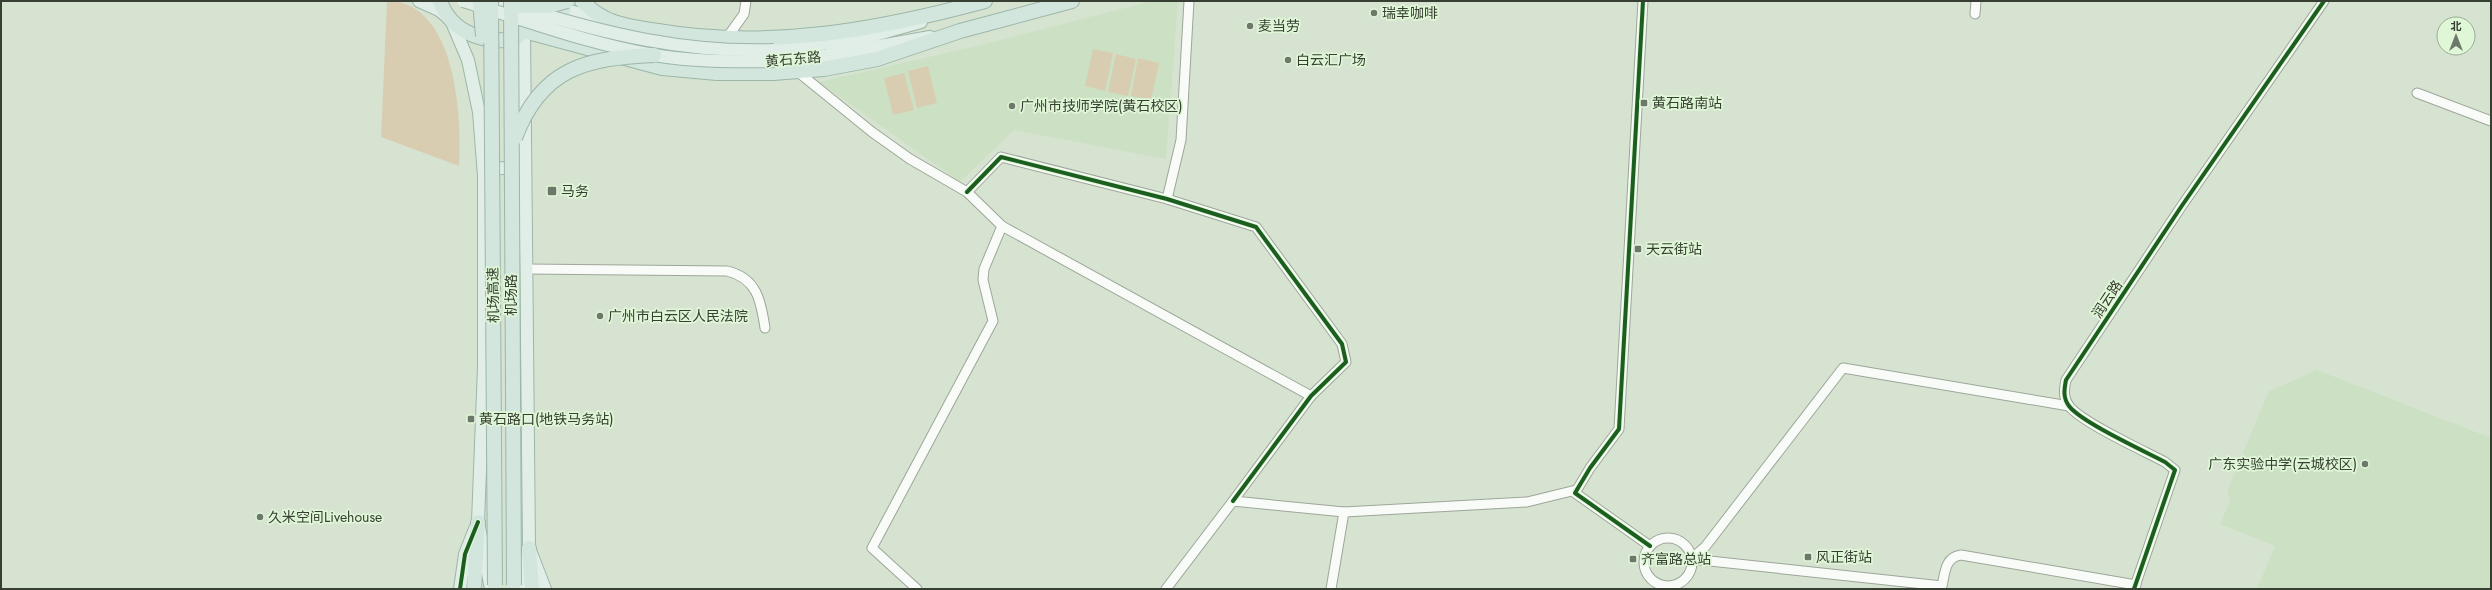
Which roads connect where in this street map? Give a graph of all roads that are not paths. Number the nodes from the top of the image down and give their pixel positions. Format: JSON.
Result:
{"nodes":[{"id":1,"x":419,"y":1,"type":"edge"},
{"id":2,"x":440,"y":1,"type":"edge"},
{"id":3,"x":463,"y":1,"type":"edge"},
{"id":4,"x":480,"y":1,"type":"edge"},
{"id":5,"x":491,"y":1,"type":"edge"},
{"id":6,"x":497,"y":1,"type":"edge"},
{"id":7,"x":530,"y":1,"type":"edge"},
{"id":8,"x":539,"y":1,"type":"edge"},
{"id":9,"x":582,"y":1,"type":"edge"},
{"id":10,"x":746,"y":1,"type":"edge"},
{"id":11,"x":985,"y":1,"type":"edge"},
{"id":12,"x":1072,"y":1,"type":"edge"},
{"id":13,"x":1189,"y":1,"type":"edge"},
{"id":14,"x":1643,"y":1,"type":"edge"},
{"id":15,"x":1976,"y":1,"type":"edge"},
{"id":16,"x":2324,"y":1,"type":"edge"},
{"id":17,"x":566,"y":5,"type":"edge"},
{"id":18,"x":514,"y":8,"type":"edge"},
{"id":19,"x":956,"y":9,"type":"junction"},
{"id":20,"x":1975,"y":14,"type":"dead end"},
{"id":21,"x":451,"y":20,"type":"junction"},
{"id":22,"x":607,"y":21,"type":"junction"},
{"id":23,"x":524,"y":31,"type":"junction"},
{"id":24,"x":960,"y":31,"type":"junction"},
{"id":25,"x":726,"y":38,"type":"junction"},
{"id":26,"x":554,"y":40,"type":"junction"},
{"id":27,"x":604,"y":54,"type":"junction"},
{"id":28,"x":654,"y":55,"type":"junction"},
{"id":29,"x":774,"y":56,"type":"junction"},
{"id":30,"x":798,"y":72,"type":"junction"},
{"id":31,"x":2417,"y":93,"type":"dead end"},
{"id":32,"x":2491,"y":121,"type":"edge"},
{"id":33,"x":509,"y":154,"type":"junction"},
{"id":34,"x":526,"y":173,"type":"junction"},
{"id":35,"x":484,"y":176,"type":"junction"},
{"id":36,"x":966,"y":192,"type":"junction"},
{"id":37,"x":1167,"y":199,"type":"junction"},
{"id":38,"x":1002,"y":226,"type":"junction"},
{"id":39,"x":527,"y":269,"type":"junction"},
{"id":40,"x":765,"y":328,"type":"dead end"},
{"id":41,"x":504,"y":351,"type":"junction"},
{"id":42,"x":1311,"y":396,"type":"junction"},
{"id":43,"x":2069,"y":406,"type":"junction"},
{"id":44,"x":1576,"y":490,"type":"junction"},
{"id":45,"x":512,"y":496,"type":"junction"},
{"id":46,"x":1233,"y":501,"type":"junction"},
{"id":47,"x":1344,"y":512,"type":"junction"},
{"id":48,"x":478,"y":522,"type":"junction"},
{"id":49,"x":1650,"y":546,"type":"junction"},
{"id":50,"x":529,"y":548,"type":"junction"},
{"id":51,"x":1691,"y":559,"type":"junction"},
{"id":52,"x":1656,"y":586,"type":"edge"},
{"id":53,"x":2135,"y":587,"type":"edge"},
{"id":54,"x":1942,"y":588,"type":"edge"},
{"id":55,"x":460,"y":589,"type":"edge"},
{"id":56,"x":474,"y":589,"type":"edge"},
{"id":57,"x":492,"y":589,"type":"edge"},
{"id":58,"x":514,"y":589,"type":"edge"},
{"id":59,"x":519,"y":589,"type":"edge"},
{"id":60,"x":532,"y":589,"type":"edge"},
{"id":61,"x":545,"y":589,"type":"edge"},
{"id":62,"x":916,"y":589,"type":"edge"},
{"id":63,"x":1166,"y":589,"type":"edge"},
{"id":64,"x":1330,"y":589,"type":"edge"}],
"edges":[{"from":1,"to":21,"type":"main road"},
{"from":2,"to":21,"type":"highway"},
{"from":3,"to":18,"type":"main road","bridge":true},
{"from":4,"to":41,"type":"highway","name":"机场路","bridge":true},
{"from":5,"to":57,"type":"highway","name":"机场高速","bridge":true},
{"from":6,"to":18,"type":"main road"},
{"from":6,"to":33,"type":"highway","name":"机场路"},
{"from":7,"to":23,"type":"main road"},
{"from":8,"to":17,"type":"main road"},
{"from":9,"to":22,"type":"highway"},
{"from":10,"to":25,"type":"street"},
{"from":11,"to":19,"type":"highway","name":"黄石东路"},
{"from":12,"to":24,"type":"highway","name":"黄石东路"},
{"from":13,"to":37,"type":"street"},
{"from":14,"to":44,"type":"street"},
{"from":15,"to":20,"type":"street"},
{"from":16,"to":43,"type":"street","name":"润云路"},
{"from":17,"to":18,"type":"highway","bridge":true},
{"from":17,"to":22,"type":"main road"},
{"from":17,"to":26,"type":"highway"},
{"from":18,"to":28,"type":"main road","name":"黄石东路","bridge":true},
{"from":18,"to":29,"type":"main road","name":"黄石东路","bridge":true},
{"from":18,"to":58,"type":"highway","name":"机场高速","bridge":true},
{"from":19,"to":25,"type":"highway"},
{"from":19,"to":29,"type":"main road","name":"黄石东路"},
{"from":21,"to":23,"type":"highway"},
{"from":21,"to":35,"type":"main road"},
{"from":22,"to":25,"type":"highway"},
{"from":22,"to":27,"type":"highway"},
{"from":23,"to":26,"type":"highway"},
{"from":23,"to":34,"type":"main road"},
{"from":24,"to":29,"type":"main road","name":"黄石东路"},
{"from":24,"to":30,"type":"highway"},
{"from":26,"to":27,"type":"highway"},
{"from":27,"to":30,"type":"highway"},
{"from":28,"to":29,"type":"main road","name":"黄石东路","bridge":true},
{"from":28,"to":33,"type":"highway","bridge":true},
{"from":30,"to":36,"type":"street"},
{"from":31,"to":32,"type":"street"},
{"from":33,"to":41,"type":"highway","name":"机场路","bridge":true},
{"from":34,"to":35,"type":"main road"},
{"from":34,"to":39,"type":"main road"},
{"from":35,"to":48,"type":"main road"},
{"from":36,"to":37,"type":"street"},
{"from":36,"to":38,"type":"street"},
{"from":37,"to":42,"type":"street"},
{"from":38,"to":42,"type":"street"},
{"from":38,"to":62,"type":"street"},
{"from":39,"to":40,"type":"street"},
{"from":39,"to":50,"type":"main road"},
{"from":41,"to":45,"type":"highway","name":"机场路"},
{"from":41,"to":57,"type":"highway","name":"机场路"},
{"from":42,"to":46,"type":"street"},
{"from":43,"to":51,"type":"street"},
{"from":43,"to":53,"type":"street"},
{"from":44,"to":47,"type":"street"},
{"from":44,"to":49,"type":"street"},
{"from":45,"to":50,"type":"main road"},
{"from":45,"to":59,"type":"highway","name":"机场路"},
{"from":46,"to":47,"type":"street"},
{"from":46,"to":63,"type":"street"},
{"from":47,"to":64,"type":"street"},
{"from":48,"to":55,"type":"main road"},
{"from":48,"to":56,"type":"highway"},
{"from":48,"to":57,"type":"main road"},
{"from":49,"to":51,"type":"street"},
{"from":49,"to":52,"type":"street"},
{"from":50,"to":59,"type":"main road"},
{"from":50,"to":60,"type":"highway"},
{"from":50,"to":61,"type":"main road"},
{"from":51,"to":52,"type":"street"},
{"from":51,"to":54,"type":"street"},
{"from":53,"to":54,"type":"street"}]}
